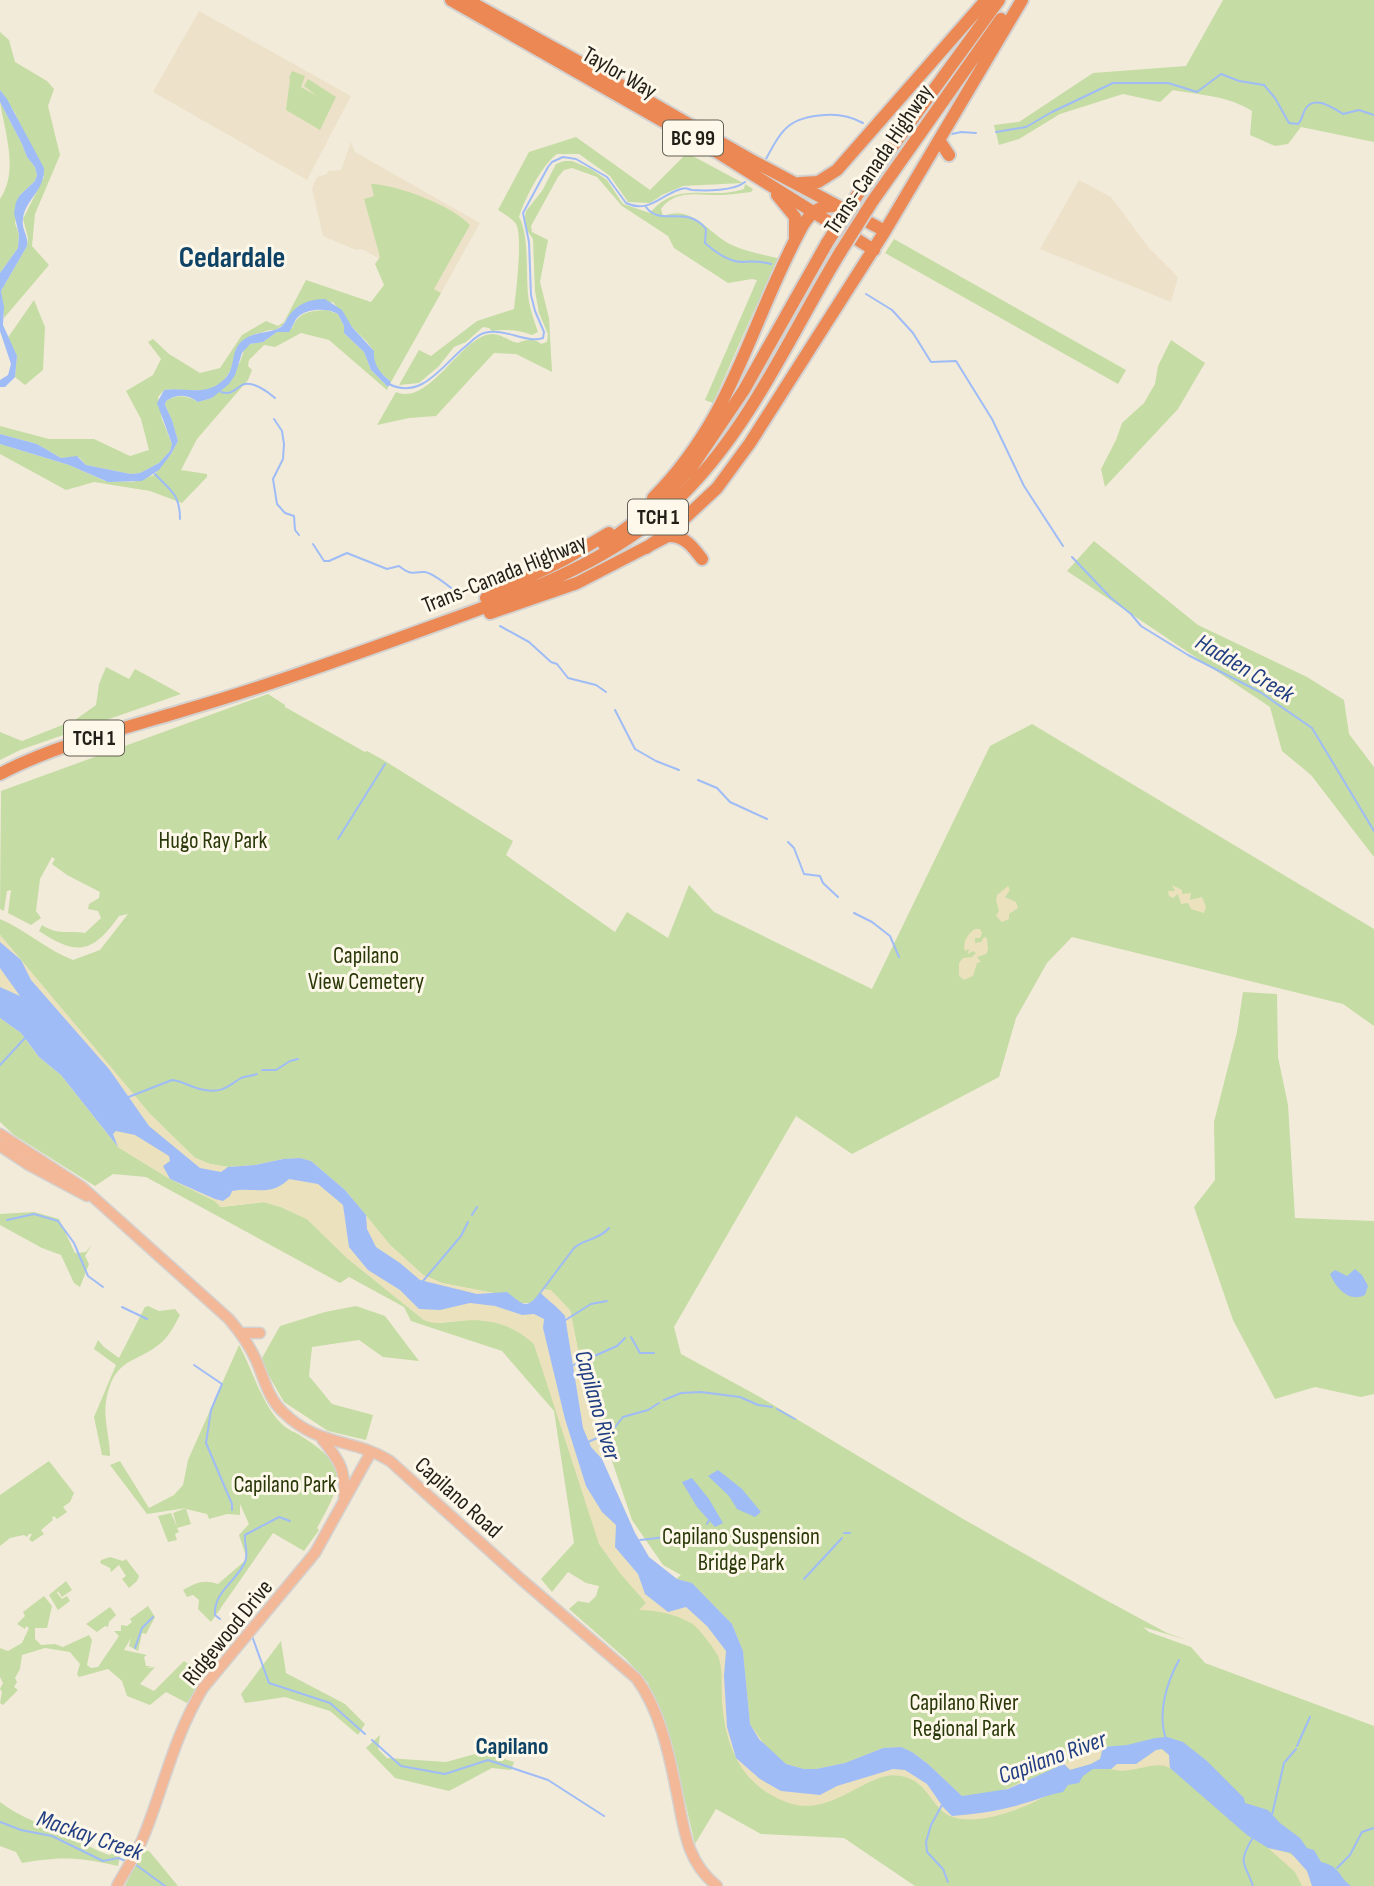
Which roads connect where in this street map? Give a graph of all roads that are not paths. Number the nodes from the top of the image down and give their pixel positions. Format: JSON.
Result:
{"nodes":[{"id":1,"x":451,"y":0,"type":"edge"},
{"id":2,"x":467,"y":0,"type":"edge"},
{"id":3,"x":986,"y":0,"type":"edge"},
{"id":4,"x":999,"y":0,"type":"edge"},
{"id":5,"x":1014,"y":0,"type":"edge"},
{"id":6,"x":1022,"y":0,"type":"edge"},
{"id":7,"x":939,"y":140,"type":"junction"},
{"id":8,"x":853,"y":151,"type":"junction"},
{"id":9,"x":949,"y":155,"type":"dead end"},
{"id":10,"x":758,"y":179,"type":"junction"},
{"id":11,"x":793,"y":181,"type":"junction"},
{"id":12,"x":819,"y":205,"type":"junction"},
{"id":13,"x":882,"y":230,"type":"junction"},
{"id":14,"x":794,"y":243,"type":"junction"},
{"id":15,"x":874,"y":250,"type":"junction"},
{"id":16,"x":646,"y":548,"type":"junction"},
{"id":17,"x":702,"y":559,"type":"dead end"},
{"id":18,"x":486,"y":598,"type":"junction"},
{"id":19,"x":365,"y":650,"type":"junction"},
{"id":20,"x":0,"y":765,"type":"edge"},
{"id":21,"x":0,"y":774,"type":"edge"},
{"id":22,"x":0,"y":1134,"type":"edge"},
{"id":23,"x":0,"y":1146,"type":"edge"},
{"id":24,"x":97,"y":1201,"type":"junction"},
{"id":25,"x":241,"y":1333,"type":"junction"},
{"id":26,"x":260,"y":1333,"type":"dead end"},
{"id":27,"x":322,"y":1438,"type":"junction"},
{"id":28,"x":371,"y":1452,"type":"junction"},
{"id":29,"x":343,"y":1504,"type":"junction"},
{"id":30,"x":119,"y":1882,"type":"edge"},
{"id":31,"x":717,"y":1886,"type":"edge"}],
"edges":[{"from":1,"to":10,"type":"highway","name":"Taylor Way","number":"BC 99"},
{"from":2,"to":11,"type":"highway","name":"Taylor Way","number":"BC 99"},
{"from":3,"to":8,"type":"highway"},
{"from":4,"to":18,"type":"highway","name":"Trans-Canada Highway","number":"TCH 1","bridge":true},
{"from":5,"to":19,"type":"highway","name":"Trans-Canada Highway","number":"TCH 1","bridge":true},
{"from":6,"to":7,"type":"highway"},
{"from":7,"to":9,"type":"highway"},
{"from":7,"to":13,"type":"highway"},
{"from":8,"to":11,"type":"highway"},
{"from":8,"to":12,"type":"highway"},
{"from":10,"to":12,"type":"highway","name":"Taylor Way","number":"BC 99"},
{"from":10,"to":14,"type":"highway"},
{"from":11,"to":12,"type":"highway","name":"Taylor Way"},
{"from":12,"to":13,"type":"highway","name":"Taylor Way"},
{"from":12,"to":14,"type":"highway"},
{"from":12,"to":15,"type":"highway","name":"Taylor Way","number":"BC 99"},
{"from":13,"to":15,"type":"highway"},
{"from":14,"to":18,"type":"highway"},
{"from":15,"to":16,"type":"highway"},
{"from":16,"to":17,"type":"highway"},
{"from":16,"to":19,"type":"highway"},
{"from":18,"to":20,"type":"highway","name":"Trans-Canada Highway","number":"TCH 1"},
{"from":19,"to":21,"type":"highway","name":"Trans-Canada Highway","number":"TCH 1"},
{"from":22,"to":24,"type":"main road","name":"Capilano Road"},
{"from":23,"to":24,"type":"main road","name":"Capilano Road"},
{"from":24,"to":25,"type":"main road","name":"Capilano Road"},
{"from":25,"to":26,"type":"main road"},
{"from":25,"to":27,"type":"main road","name":"Capilano Road"},
{"from":27,"to":28,"type":"main road","name":"Capilano Road"},
{"from":27,"to":29,"type":"main road"},
{"from":28,"to":29,"type":"main road","name":"Ridgewood Drive"},
{"from":28,"to":31,"type":"main road","name":"Capilano Road"},
{"from":29,"to":30,"type":"main road","name":"Ridgewood Drive"}]}
